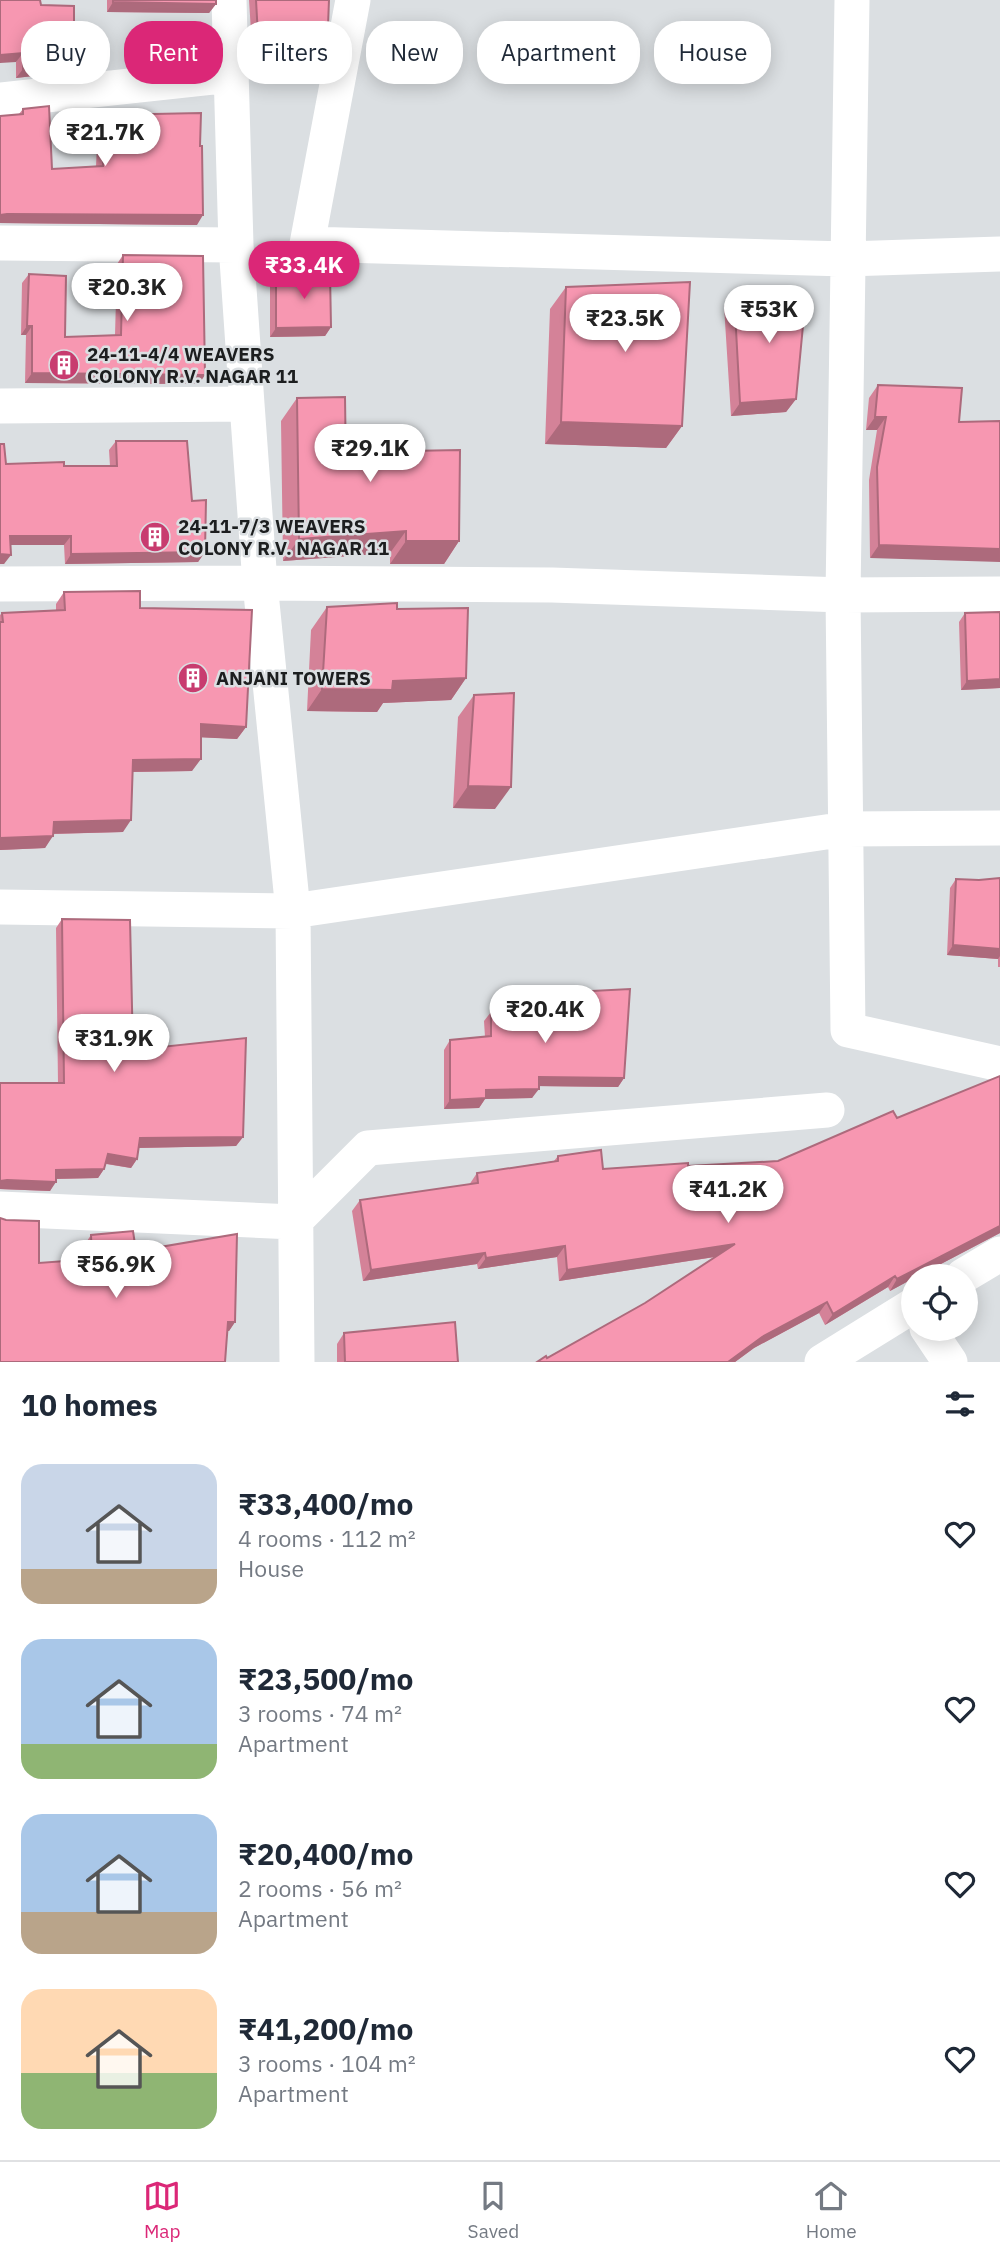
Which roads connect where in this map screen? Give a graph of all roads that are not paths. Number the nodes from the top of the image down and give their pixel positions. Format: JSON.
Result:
{"nodes":[{"id":1,"x":229,"y":0,"type":"edge"},
{"id":2,"x":353,"y":0,"type":"edge"},
{"id":3,"x":852,"y":0,"type":"edge"},
{"id":4,"x":231,"y":75,"type":"junction"},
{"id":5,"x":0,"y":100,"type":"edge"},
{"id":6,"x":0,"y":243,"type":"edge"},
{"id":7,"x":236,"y":245,"type":"junction"},
{"id":8,"x":1000,"y":254,"type":"edge"},
{"id":9,"x":847,"y":259,"type":"junction"},
{"id":10,"x":247,"y":404,"type":"junction"},
{"id":11,"x":0,"y":406,"type":"edge"},
{"id":12,"x":260,"y":583,"type":"junction"},
{"id":13,"x":0,"y":584,"type":"edge"},
{"id":14,"x":1000,"y":594,"type":"edge"},
{"id":15,"x":843,"y":595,"type":"junction"},
{"id":16,"x":846,"y":828,"type":"junction"},
{"id":17,"x":1000,"y":828,"type":"edge"},
{"id":18,"x":0,"y":907,"type":"edge"},
{"id":19,"x":293,"y":911,"type":"junction"},
{"id":20,"x":1000,"y":1064,"type":"edge"},
{"id":21,"x":827,"y":1110,"type":"dead end"},
{"id":22,"x":0,"y":1209,"type":"edge"},
{"id":23,"x":294,"y":1222,"type":"junction"},
{"id":24,"x":1000,"y":1254,"type":"edge"},
{"id":25,"x":978,"y":1267,"type":"edge"},
{"id":26,"x":901,"y":1320,"type":"edge"},
{"id":27,"x":936,"y":1341,"type":"edge"},
{"id":28,"x":297,"y":1362,"type":"edge"},
{"id":29,"x":822,"y":1362,"type":"edge"},
{"id":30,"x":950,"y":1362,"type":"edge"}],
"edges":[{"from":1,"to":4,"type":"street"},
{"from":2,"to":9,"type":"street"},
{"from":3,"to":9,"type":"street"},
{"from":4,"to":5,"type":"street"},
{"from":4,"to":7,"type":"street"},
{"from":6,"to":7,"type":"street"},
{"from":7,"to":10,"type":"street"},
{"from":8,"to":9,"type":"street"},
{"from":9,"to":15,"type":"street"},
{"from":10,"to":11,"type":"street"},
{"from":10,"to":12,"type":"street"},
{"from":12,"to":13,"type":"street"},
{"from":12,"to":15,"type":"street"},
{"from":12,"to":19,"type":"street"},
{"from":14,"to":15,"type":"street"},
{"from":15,"to":16,"type":"street"},
{"from":16,"to":17,"type":"street"},
{"from":16,"to":19,"type":"street"},
{"from":16,"to":20,"type":"street"},
{"from":18,"to":19,"type":"street"},
{"from":19,"to":23,"type":"street"},
{"from":21,"to":23,"type":"street"},
{"from":22,"to":23,"type":"street"},
{"from":23,"to":28,"type":"street"},
{"from":24,"to":25,"type":"street"},
{"from":26,"to":29,"type":"street"},
{"from":27,"to":30,"type":"street"}]}
